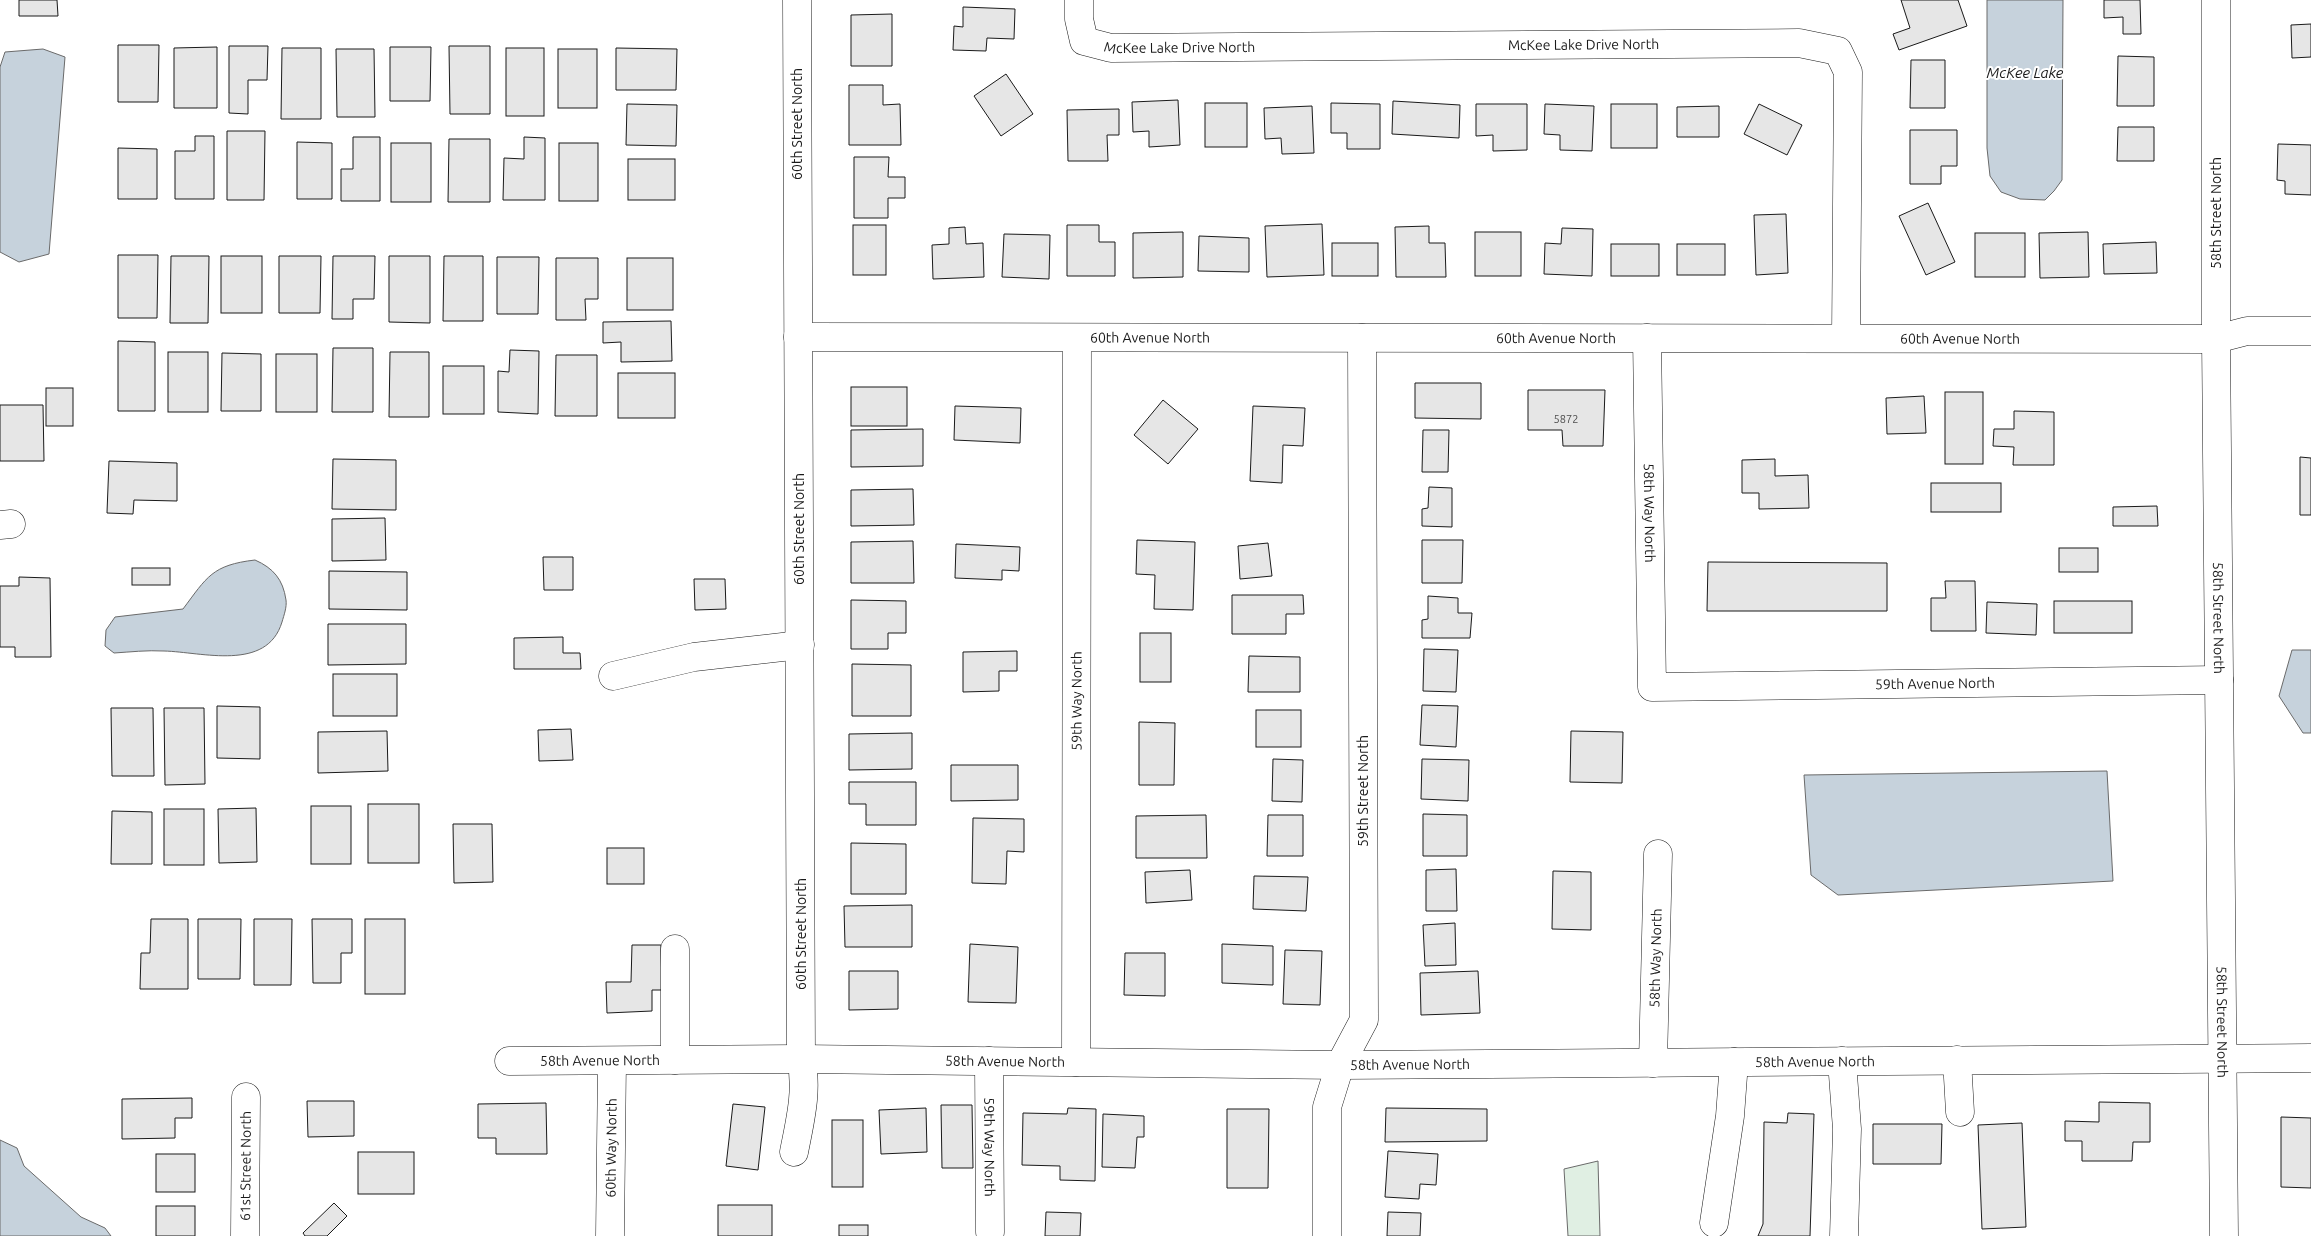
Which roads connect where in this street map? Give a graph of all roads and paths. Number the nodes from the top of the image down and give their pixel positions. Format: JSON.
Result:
{"nodes":[{"id":1,"x":797,"y":0,"type":"edge"},
{"id":2,"x":1079,"y":0,"type":"edge"},
{"id":3,"x":2216,"y":0,"type":"edge"},
{"id":4,"x":2311,"y":331,"type":"edge"},
{"id":5,"x":798,"y":337,"type":"junction"},
{"id":6,"x":1077,"y":338,"type":"junction"},
{"id":7,"x":1362,"y":338,"type":"junction"},
{"id":8,"x":1647,"y":338,"type":"junction"},
{"id":9,"x":1846,"y":338,"type":"junction"},
{"id":10,"x":2216,"y":339,"type":"junction"},
{"id":11,"x":800,"y":645,"type":"junction"},
{"id":12,"x":613,"y":676,"type":"dead end"},
{"id":13,"x":2219,"y":680,"type":"junction"},
{"id":14,"x":1652,"y":687,"type":"joint"},
{"id":15,"x":1658,"y":854,"type":"dead end"},
{"id":16,"x":676,"y":948,"type":"dead end"},
{"id":17,"x":2223,"y":1058,"type":"junction"},
{"id":18,"x":2311,"y":1058,"type":"edge"},
{"id":19,"x":801,"y":1059,"type":"junction"},
{"id":20,"x":675,"y":1060,"type":"junction"},
{"id":21,"x":1957,"y":1060,"type":"junction"},
{"id":22,"x":510,"y":1061,"type":"dead end"},
{"id":23,"x":612,"y":1061,"type":"junction"},
{"id":24,"x":989,"y":1061,"type":"junction"},
{"id":25,"x":1842,"y":1061,"type":"junction"},
{"id":26,"x":1076,"y":1062,"type":"junction"},
{"id":27,"x":1734,"y":1062,"type":"junction"},
{"id":28,"x":1653,"y":1063,"type":"junction"},
{"id":29,"x":1340,"y":1065,"type":"junction"},
{"id":30,"x":246,"y":1096,"type":"dead end"},
{"id":31,"x":1960,"y":1112,"type":"dead end"},
{"id":32,"x":794,"y":1152,"type":"dead end"},
{"id":33,"x":1714,"y":1223,"type":"dead end"},
{"id":34,"x":990,"y":1232,"type":"dead end"},
{"id":35,"x":245,"y":1236,"type":"edge"},
{"id":36,"x":610,"y":1236,"type":"edge"},
{"id":37,"x":1327,"y":1236,"type":"edge"},
{"id":38,"x":1844,"y":1236,"type":"edge"},
{"id":39,"x":2224,"y":1236,"type":"edge"}],
"edges":[{"from":1,"to":5,"type":"street","name":"60th Street North"},
{"from":2,"to":9,"type":"street","name":"McKee Lake Drive North"},
{"from":3,"to":10,"type":"street","name":"58th Street North"},
{"from":4,"to":10,"type":"street","name":"60th Avenue North"},
{"from":5,"to":6,"type":"street","name":"60th Avenue North"},
{"from":5,"to":11,"type":"street","name":"60th Street North"},
{"from":6,"to":7,"type":"street","name":"60th Avenue North"},
{"from":6,"to":26,"type":"street","name":"59th Way North"},
{"from":7,"to":8,"type":"street","name":"60th Avenue North"},
{"from":7,"to":29,"type":"street","name":"59th Street North"},
{"from":8,"to":9,"type":"street","name":"60th Avenue North"},
{"from":8,"to":14,"type":"street","name":"58th Way North"},
{"from":9,"to":10,"type":"street","name":"60th Avenue North"},
{"from":10,"to":13,"type":"street","name":"58th Street North"},
{"from":11,"to":12,"type":"street"},
{"from":11,"to":19,"type":"street","name":"60th Street North"},
{"from":13,"to":14,"type":"street","name":"59th Avenue North"},
{"from":13,"to":17,"type":"street","name":"58th Street North"},
{"from":15,"to":28,"type":"street","name":"58th Way North"},
{"from":16,"to":20,"type":"street"},
{"from":17,"to":18,"type":"street","name":"58th Avenue North"},
{"from":17,"to":21,"type":"street","name":"58th Avenue North"},
{"from":17,"to":39,"type":"street","name":"58th Street North"},
{"from":19,"to":20,"type":"street","name":"58th Avenue North"},
{"from":19,"to":24,"type":"street","name":"58th Avenue North"},
{"from":19,"to":32,"type":"street","name":"60th Street North"},
{"from":20,"to":23,"type":"street","name":"58th Avenue North"},
{"from":21,"to":25,"type":"street","name":"58th Avenue North"},
{"from":21,"to":31,"type":"street"},
{"from":22,"to":23,"type":"street","name":"58th Avenue North"},
{"from":23,"to":36,"type":"street","name":"60th Way North"},
{"from":24,"to":26,"type":"street","name":"58th Avenue North"},
{"from":24,"to":34,"type":"street","name":"59th Way North"},
{"from":25,"to":27,"type":"street","name":"58th Avenue North"},
{"from":25,"to":38,"type":"street"},
{"from":26,"to":29,"type":"street","name":"58th Avenue North"},
{"from":27,"to":28,"type":"street","name":"58th Avenue North"},
{"from":27,"to":33,"type":"street"},
{"from":28,"to":29,"type":"street","name":"58th Avenue North"},
{"from":29,"to":37,"type":"street","name":"59th Street North"},
{"from":30,"to":35,"type":"street","name":"61st Street North"}]}
